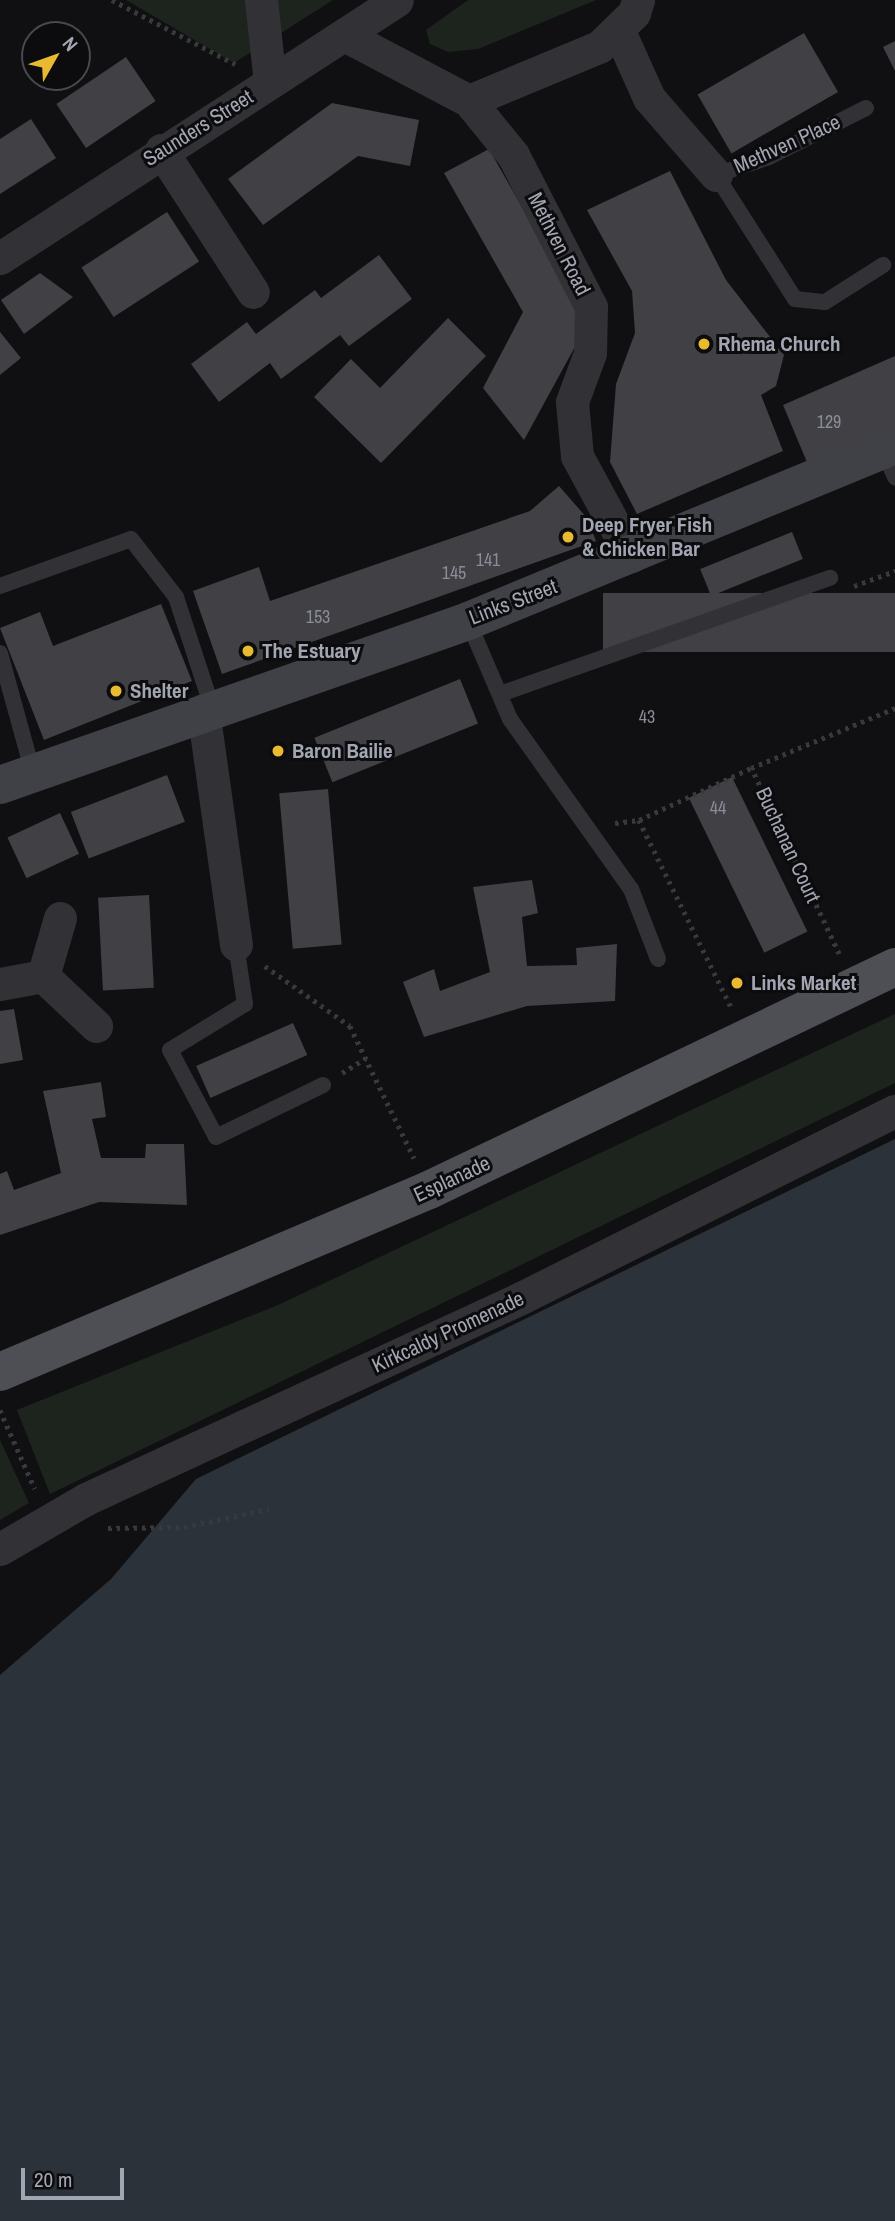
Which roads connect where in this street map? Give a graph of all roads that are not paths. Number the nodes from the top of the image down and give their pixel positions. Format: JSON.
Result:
{"nodes":[{"id":1,"x":261,"y":0,"type":"edge"},
{"id":2,"x":397,"y":0,"type":"edge"},
{"id":3,"x":638,"y":0,"type":"edge"},
{"id":4,"x":618,"y":29,"type":"junction"},
{"id":5,"x":344,"y":34,"type":"junction"},
{"id":6,"x":270,"y":83,"type":"junction"},
{"id":7,"x":469,"y":102,"type":"junction"},
{"id":8,"x":866,"y":107,"type":"dead end"},
{"id":9,"x":161,"y":150,"type":"junction"},
{"id":10,"x":716,"y":175,"type":"junction"},
{"id":11,"x":0,"y":258,"type":"edge"},
{"id":12,"x":883,"y":265,"type":"dead end"},
{"id":13,"x":253,"y":292,"type":"dead end"},
{"id":14,"x":891,"y":457,"type":"edge"},
{"id":15,"x":631,"y":556,"type":"junction"},
{"id":16,"x":830,"y":578,"type":"road end"},
{"id":17,"x":0,"y":586,"type":"edge"},
{"id":18,"x":468,"y":621,"type":"junction"},
{"id":19,"x":0,"y":653,"type":"edge"},
{"id":20,"x":500,"y":694,"type":"junction"},
{"id":21,"x":207,"y":709,"type":"junction"},
{"id":22,"x":17,"y":779,"type":"edge"},
{"id":23,"x":60,"y":918,"type":"dead end"},
{"id":24,"x":236,"y":945,"type":"joint"},
{"id":25,"x":658,"y":960,"type":"dead end"},
{"id":26,"x":895,"y":967,"type":"edge"},
{"id":27,"x":43,"y":976,"type":"junction"},
{"id":28,"x":0,"y":984,"type":"edge"},
{"id":29,"x":96,"y":1027,"type":"dead end"},
{"id":30,"x":324,"y":1085,"type":"dead end"},
{"id":31,"x":895,"y":1111,"type":"edge"},
{"id":32,"x":0,"y":1372,"type":"edge"},
{"id":33,"x":0,"y":1549,"type":"edge"}],
"edges":[{"from":1,"to":6,"type":"street"},
{"from":2,"to":5,"type":"street","name":"Saunders Street"},
{"from":3,"to":4,"type":"street"},
{"from":4,"to":7,"type":"street"},
{"from":4,"to":10,"type":"street","name":"Methven Place"},
{"from":5,"to":6,"type":"street","name":"Saunders Street"},
{"from":5,"to":7,"type":"street","name":"Methven Road"},
{"from":6,"to":9,"type":"street","name":"Saunders Street"},
{"from":7,"to":15,"type":"street","name":"Methven Road"},
{"from":8,"to":10,"type":"lane","name":"Methven Place"},
{"from":9,"to":11,"type":"street","name":"Saunders Street"},
{"from":9,"to":13,"type":"street"},
{"from":10,"to":12,"type":"lane"},
{"from":14,"to":15,"type":"street","name":"Links Street"},
{"from":15,"to":18,"type":"street","name":"Links Street"},
{"from":16,"to":20,"type":"lane"},
{"from":17,"to":21,"type":"lane"},
{"from":18,"to":20,"type":"lane"},
{"from":18,"to":21,"type":"street","name":"Links Street"},
{"from":19,"to":22,"type":"lane"},
{"from":20,"to":25,"type":"lane"},
{"from":21,"to":22,"type":"street","name":"Links Street"},
{"from":21,"to":24,"type":"street"},
{"from":23,"to":27,"type":"street"},
{"from":24,"to":30,"type":"lane"},
{"from":26,"to":32,"type":"main road","name":"Esplanade"},
{"from":27,"to":28,"type":"street"},
{"from":27,"to":29,"type":"street"},
{"from":31,"to":33,"type":"street","name":"Kirkcaldy Promenade"}]}
